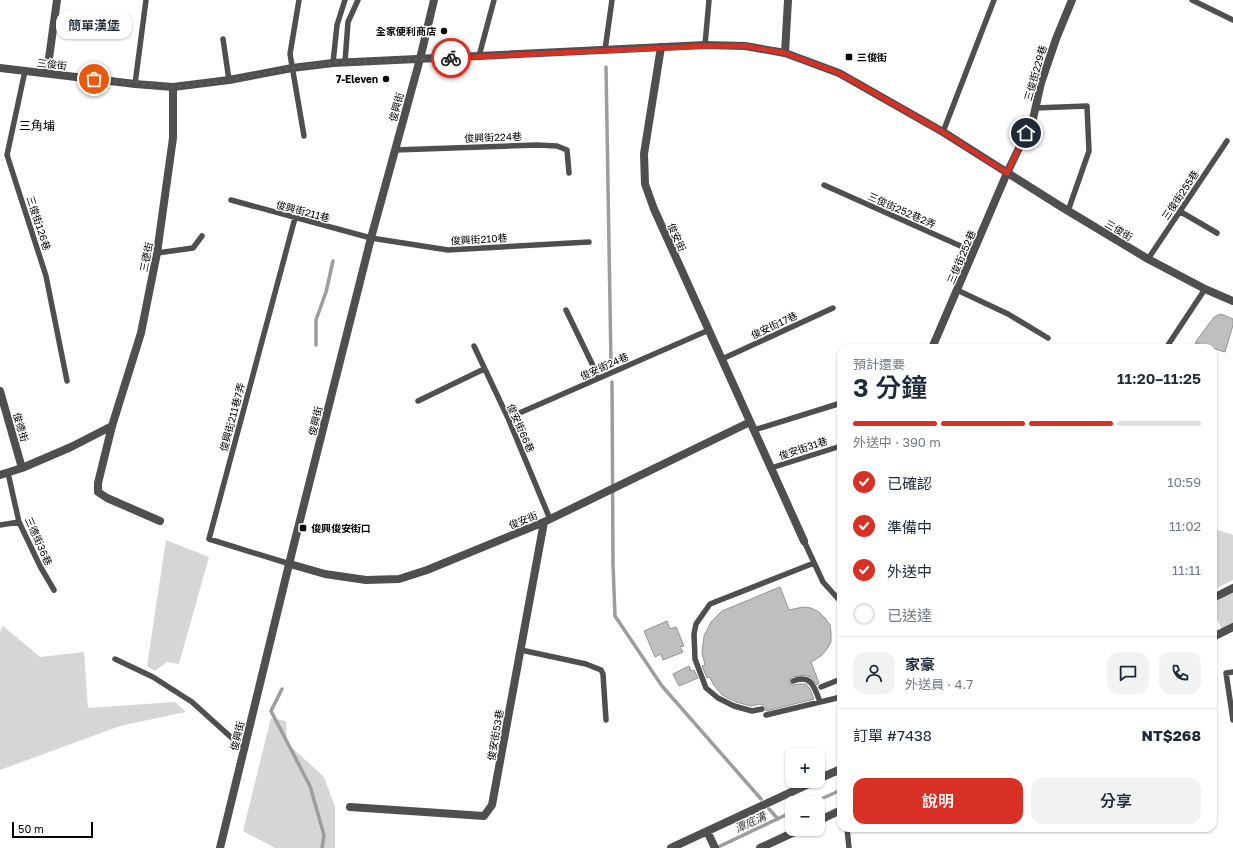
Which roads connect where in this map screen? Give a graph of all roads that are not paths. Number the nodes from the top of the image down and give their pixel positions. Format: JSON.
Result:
{"nodes":[{"id":1,"x":57,"y":0,"type":"edge"},
{"id":2,"x":146,"y":0,"type":"edge"},
{"id":3,"x":299,"y":0,"type":"edge"},
{"id":4,"x":345,"y":0,"type":"edge"},
{"id":5,"x":358,"y":0,"type":"edge"},
{"id":6,"x":434,"y":0,"type":"edge"},
{"id":7,"x":494,"y":0,"type":"edge"},
{"id":8,"x":612,"y":0,"type":"edge"},
{"id":9,"x":709,"y":0,"type":"edge"},
{"id":10,"x":788,"y":0,"type":"edge"},
{"id":11,"x":994,"y":0,"type":"edge"},
{"id":12,"x":1072,"y":0,"type":"edge"},
{"id":13,"x":1192,"y":0,"type":"edge"},
{"id":14,"x":1233,"y":20,"type":"edge"},
{"id":15,"x":223,"y":39,"type":"dead end"},
{"id":16,"x":705,"y":46,"type":"junction"},
{"id":17,"x":661,"y":48,"type":"junction"},
{"id":18,"x":605,"y":50,"type":"junction"},
{"id":19,"x":785,"y":53,"type":"junction"},
{"id":20,"x":479,"y":56,"type":"junction"},
{"id":21,"x":420,"y":59,"type":"junction"},
{"id":22,"x":345,"y":62,"type":"junction"},
{"id":23,"x":333,"y":63,"type":"junction"},
{"id":24,"x":0,"y":68,"type":"edge"},
{"id":25,"x":292,"y":68,"type":"junction"},
{"id":26,"x":25,"y":71,"type":"junction"},
{"id":27,"x":47,"y":73,"type":"junction"},
{"id":28,"x":230,"y":80,"type":"junction"},
{"id":29,"x":135,"y":84,"type":"junction"},
{"id":30,"x":173,"y":87,"type":"junction"},
{"id":31,"x":1035,"y":108,"type":"junction"},
{"id":32,"x":943,"y":132,"type":"junction"},
{"id":33,"x":304,"y":136,"type":"dead end"},
{"id":34,"x":1227,"y":141,"type":"dead end"},
{"id":35,"x":395,"y":150,"type":"junction"},
{"id":36,"x":569,"y":173,"type":"dead end"},
{"id":37,"x":1007,"y":173,"type":"junction"},
{"id":38,"x":824,"y":185,"type":"dead end"},
{"id":39,"x":231,"y":200,"type":"dead end"},
{"id":40,"x":1068,"y":211,"type":"junction"},
{"id":41,"x":1181,"y":212,"type":"junction"},
{"id":42,"x":295,"y":218,"type":"junction"},
{"id":43,"x":1217,"y":233,"type":"dead end"},
{"id":44,"x":202,"y":236,"type":"dead end"},
{"id":45,"x":371,"y":238,"type":"junction"},
{"id":46,"x":589,"y":242,"type":"dead end"},
{"id":47,"x":974,"y":252,"type":"junction"},
{"id":48,"x":157,"y":253,"type":"junction"},
{"id":49,"x":1148,"y":259,"type":"junction"},
{"id":50,"x":1206,"y":289,"type":"junction"},
{"id":51,"x":957,"y":290,"type":"junction"},
{"id":52,"x":1233,"y":301,"type":"edge"},
{"id":53,"x":834,"y":308,"type":"dead end"},
{"id":54,"x":566,"y":310,"type":"dead end"},
{"id":55,"x":708,"y":330,"type":"junction"},
{"id":56,"x":1048,"y":338,"type":"dead end"},
{"id":57,"x":934,"y":344,"type":"edge"},
{"id":58,"x":1169,"y":344,"type":"edge"},
{"id":59,"x":474,"y":346,"type":"dead end"},
{"id":60,"x":722,"y":359,"type":"junction"},
{"id":61,"x":484,"y":369,"type":"junction"},
{"id":62,"x":599,"y":378,"type":"junction"},
{"id":63,"x":67,"y":381,"type":"dead end"},
{"id":64,"x":0,"y":391,"type":"edge"},
{"id":65,"x":418,"y":401,"type":"dead end"},
{"id":66,"x":837,"y":404,"type":"edge"},
{"id":67,"x":508,"y":418,"type":"junction"},
{"id":68,"x":750,"y":422,"type":"junction"},
{"id":69,"x":112,"y":426,"type":"junction"},
{"id":70,"x":754,"y":430,"type":"junction"},
{"id":71,"x":837,"y":447,"type":"edge"},
{"id":72,"x":22,"y":468,"type":"junction"},
{"id":73,"x":771,"y":468,"type":"junction"},
{"id":74,"x":4,"y":474,"type":"edge"},
{"id":75,"x":160,"y":521,"type":"dead end"},
{"id":76,"x":547,"y":521,"type":"junction"},
{"id":77,"x":20,"y":522,"type":"junction"},
{"id":78,"x":0,"y":525,"type":"edge"},
{"id":79,"x":804,"y":541,"type":"joint"},
{"id":80,"x":814,"y":563,"type":"junction"},
{"id":81,"x":290,"y":564,"type":"junction"},
{"id":82,"x":1233,"y":588,"type":"edge"},
{"id":83,"x":54,"y":590,"type":"dead end"},
{"id":84,"x":1217,"y":596,"type":"edge"},
{"id":85,"x":837,"y":598,"type":"edge"},
{"id":86,"x":1233,"y":627,"type":"edge"},
{"id":87,"x":1217,"y":635,"type":"edge"},
{"id":88,"x":521,"y":650,"type":"junction"},
{"id":89,"x":115,"y":659,"type":"dead end"},
{"id":90,"x":1233,"y":672,"type":"edge"},
{"id":91,"x":837,"y":680,"type":"edge"},
{"id":92,"x":793,"y":681,"type":"dead end"},
{"id":93,"x":821,"y":687,"type":"dead end"},
{"id":94,"x":837,"y":698,"type":"edge"},
{"id":95,"x":820,"y":702,"type":"junction"},
{"id":96,"x":762,"y":709,"type":"dead end"},
{"id":97,"x":766,"y":715,"type":"dead end"},
{"id":98,"x":606,"y":720,"type":"dead end"},
{"id":99,"x":1233,"y":720,"type":"edge"},
{"id":100,"x":244,"y":750,"type":"junction"},
{"id":101,"x":837,"y":771,"type":"edge"},
{"id":102,"x":825,"y":777,"type":"edge"},
{"id":103,"x":800,"y":788,"type":"edge"},
{"id":104,"x":350,"y":807,"type":"dead end"},
{"id":105,"x":837,"y":812,"type":"edge"},
{"id":106,"x":825,"y":818,"type":"edge"},
{"id":107,"x":706,"y":831,"type":"junction"},
{"id":108,"x":847,"y":832,"type":"edge"},
{"id":109,"x":786,"y":836,"type":"edge"},
{"id":110,"x":220,"y":848,"type":"edge"},
{"id":111,"x":671,"y":848,"type":"edge"},
{"id":112,"x":714,"y":848,"type":"edge"},
{"id":113,"x":760,"y":848,"type":"edge"},
{"id":114,"x":849,"y":848,"type":"edge"}],
"edges":[{"from":1,"to":27,"type":"street"},
{"from":2,"to":29,"type":"lane"},
{"from":3,"to":25,"type":"lane"},
{"from":4,"to":23,"type":"lane"},
{"from":5,"to":22,"type":"lane"},
{"from":6,"to":21,"type":"street","name":"俊興街"},
{"from":7,"to":20,"type":"lane"},
{"from":8,"to":18,"type":"lane"},
{"from":9,"to":16,"type":"lane"},
{"from":10,"to":19,"type":"street"},
{"from":11,"to":32,"type":"lane"},
{"from":12,"to":31,"type":"street","name":"三俊街229巷"},
{"from":13,"to":14,"type":"lane"},
{"from":15,"to":28,"type":"lane"},
{"from":16,"to":17,"type":"street","name":"三俊街"},
{"from":16,"to":19,"type":"street","name":"三俊街"},
{"from":17,"to":18,"type":"street","name":"三俊街"},
{"from":17,"to":55,"type":"street","name":"俊安街"},
{"from":18,"to":20,"type":"street","name":"三俊街"},
{"from":19,"to":32,"type":"street","name":"三俊街"},
{"from":20,"to":21,"type":"street","name":"三俊街"},
{"from":21,"to":22,"type":"street","name":"三俊街"},
{"from":21,"to":35,"type":"street","name":"俊興街"},
{"from":22,"to":23,"type":"street","name":"三俊街"},
{"from":23,"to":25,"type":"street","name":"三俊街"},
{"from":24,"to":26,"type":"street","name":"三俊街"},
{"from":25,"to":28,"type":"street","name":"三俊街"},
{"from":25,"to":33,"type":"lane"},
{"from":26,"to":27,"type":"street","name":"三俊街"},
{"from":26,"to":63,"type":"lane","name":"三俊街126巷"},
{"from":27,"to":29,"type":"street","name":"三俊街"},
{"from":28,"to":30,"type":"street","name":"三俊街"},
{"from":29,"to":30,"type":"street","name":"三俊街"},
{"from":30,"to":48,"type":"street","name":"三德街"},
{"from":31,"to":37,"type":"street","name":"三俊街229巷"},
{"from":31,"to":40,"type":"lane"},
{"from":32,"to":37,"type":"street","name":"三俊街"},
{"from":34,"to":41,"type":"lane","name":"三俊街255巷"},
{"from":35,"to":36,"type":"lane","name":"俊興街224巷"},
{"from":35,"to":45,"type":"street","name":"俊興街"},
{"from":37,"to":40,"type":"street","name":"三俊街"},
{"from":37,"to":47,"type":"street","name":"三俊街252巷"},
{"from":38,"to":47,"type":"lane","name":"三俊街252巷2弄"},
{"from":39,"to":42,"type":"lane","name":"俊興街211巷"},
{"from":40,"to":49,"type":"street","name":"三俊街"},
{"from":41,"to":43,"type":"lane"},
{"from":41,"to":49,"type":"lane","name":"三俊街255巷"},
{"from":42,"to":45,"type":"lane","name":"俊興街211巷"},
{"from":42,"to":81,"type":"lane","name":"俊興街211巷7弄"},
{"from":44,"to":48,"type":"lane"},
{"from":45,"to":46,"type":"lane","name":"俊興街210巷"},
{"from":45,"to":81,"type":"street","name":"俊興街"},
{"from":47,"to":51,"type":"street","name":"三俊街252巷"},
{"from":48,"to":69,"type":"street","name":"三德街"},
{"from":49,"to":50,"type":"street","name":"三俊街"},
{"from":50,"to":52,"type":"street","name":"三俊街"},
{"from":50,"to":58,"type":"lane"},
{"from":51,"to":56,"type":"lane"},
{"from":51,"to":57,"type":"street","name":"三俊街252巷"},
{"from":53,"to":60,"type":"lane","name":"俊安街17巷"},
{"from":54,"to":62,"type":"lane"},
{"from":55,"to":60,"type":"street","name":"俊安街"},
{"from":55,"to":62,"type":"lane","name":"俊安街24巷"},
{"from":59,"to":61,"type":"lane","name":"俊安街66巷"},
{"from":60,"to":68,"type":"street","name":"俊安街"},
{"from":61,"to":65,"type":"lane"},
{"from":61,"to":67,"type":"lane","name":"俊安街66巷"},
{"from":62,"to":67,"type":"lane","name":"俊安街24巷"},
{"from":64,"to":72,"type":"street","name":"俊德街"},
{"from":66,"to":70,"type":"lane"},
{"from":67,"to":76,"type":"lane","name":"俊安街66巷"},
{"from":68,"to":70,"type":"street","name":"俊安街"},
{"from":68,"to":76,"type":"street","name":"俊安街"},
{"from":69,"to":72,"type":"street"},
{"from":69,"to":75,"type":"street","name":"三德街"},
{"from":70,"to":73,"type":"street","name":"俊安街"},
{"from":71,"to":73,"type":"lane","name":"俊安街31巷"},
{"from":72,"to":74,"type":"street"},
{"from":73,"to":79,"type":"street","name":"俊安街"},
{"from":74,"to":77,"type":"lane","name":"三德街36巷"},
{"from":76,"to":81,"type":"street","name":"俊安街"},
{"from":76,"to":88,"type":"street","name":"俊安街53巷"},
{"from":77,"to":78,"type":"lane"},
{"from":77,"to":83,"type":"lane","name":"三德街36巷"},
{"from":79,"to":80,"type":"lane"},
{"from":80,"to":85,"type":"lane"},
{"from":80,"to":96,"type":"lane"},
{"from":81,"to":100,"type":"street","name":"俊興街"},
{"from":82,"to":84,"type":"street"},
{"from":86,"to":87,"type":"street"},
{"from":88,"to":98,"type":"lane"},
{"from":88,"to":104,"type":"street","name":"俊安街53巷"},
{"from":89,"to":100,"type":"lane"},
{"from":90,"to":99,"type":"lane"},
{"from":91,"to":93,"type":"lane"},
{"from":92,"to":95,"type":"lane"},
{"from":94,"to":95,"type":"lane"},
{"from":95,"to":97,"type":"lane"},
{"from":100,"to":110,"type":"street","name":"俊興街"},
{"from":101,"to":102,"type":"street"},
{"from":103,"to":107,"type":"street"},
{"from":105,"to":106,"type":"street"},
{"from":107,"to":111,"type":"street"},
{"from":107,"to":112,"type":"street"},
{"from":108,"to":114,"type":"lane"},
{"from":109,"to":113,"type":"street"}]}
